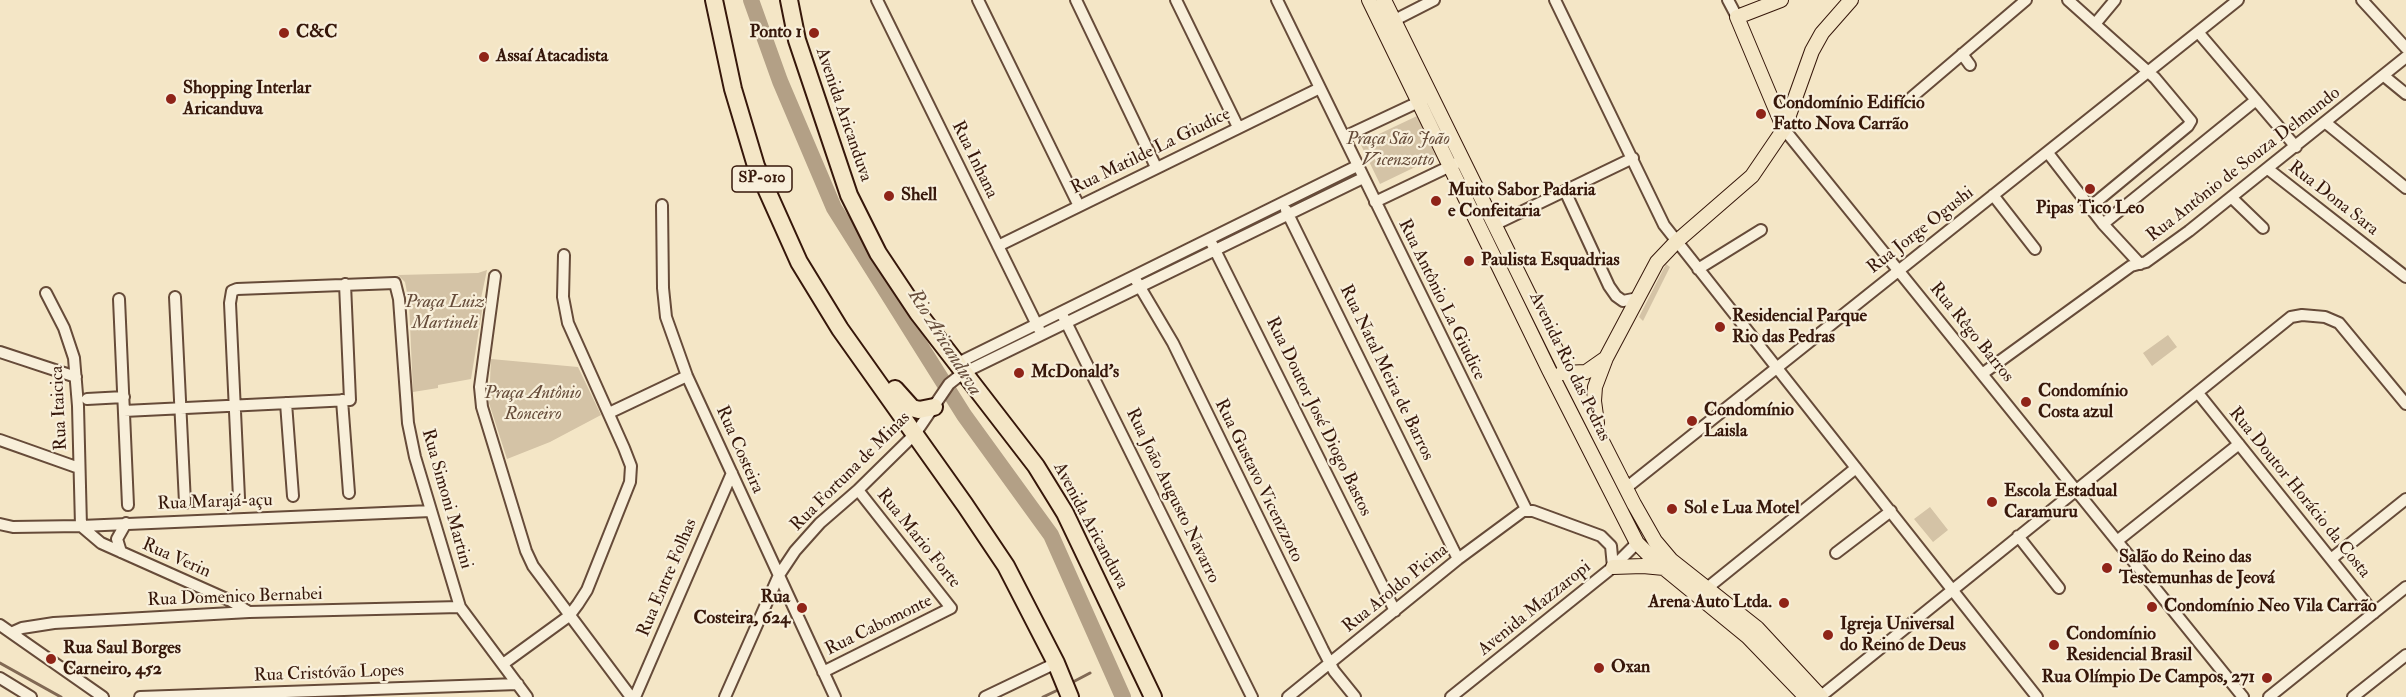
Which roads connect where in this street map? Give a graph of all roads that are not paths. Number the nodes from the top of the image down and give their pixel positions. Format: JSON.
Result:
{"nodes":[{"id":1,"x":714,"y":0,"type":"edge"},
{"id":2,"x":789,"y":0,"type":"edge"},
{"id":3,"x":877,"y":0,"type":"edge"},
{"id":4,"x":978,"y":0,"type":"edge"},
{"id":5,"x":1076,"y":0,"type":"edge"},
{"id":6,"x":1176,"y":0,"type":"edge"},
{"id":7,"x":1277,"y":0,"type":"edge"},
{"id":8,"x":1370,"y":0,"type":"edge"},
{"id":9,"x":1384,"y":0,"type":"edge"},
{"id":10,"x":1434,"y":0,"type":"edge"},
{"id":11,"x":1555,"y":0,"type":"edge"},
{"id":12,"x":1728,"y":0,"type":"edge"},
{"id":13,"x":1781,"y":0,"type":"edge"},
{"id":14,"x":1851,"y":0,"type":"edge"},
{"id":15,"x":2026,"y":0,"type":"edge"},
{"id":16,"x":2068,"y":0,"type":"edge"},
{"id":17,"x":2115,"y":0,"type":"edge"},
{"id":18,"x":2238,"y":0,"type":"edge"},
{"id":19,"x":2362,"y":0,"type":"edge"},
{"id":20,"x":1737,"y":17,"type":"junction"},
{"id":21,"x":1388,"y":23,"type":"junction"},
{"id":22,"x":2095,"y":24,"type":"junction"},
{"id":23,"x":2198,"y":32,"type":"junction"},
{"id":24,"x":2406,"y":48,"type":"edge"},
{"id":25,"x":1962,"y":54,"type":"junction"},
{"id":26,"x":2406,"y":57,"type":"edge"},
{"id":27,"x":1970,"y":64,"type":"dead end"},
{"id":28,"x":2148,"y":72,"type":"junction"},
{"id":29,"x":2384,"y":76,"type":"junction"},
{"id":30,"x":1320,"y":88,"type":"junction"},
{"id":31,"x":2406,"y":94,"type":"edge"},
{"id":32,"x":1912,"y":97,"type":"dead end"},
{"id":33,"x":1425,"y":99,"type":"junction"},
{"id":34,"x":2256,"y":100,"type":"junction"},
{"id":35,"x":2326,"y":123,"type":"junction"},
{"id":36,"x":1238,"y":128,"type":"junction"},
{"id":37,"x":1784,"y":129,"type":"junction"},
{"id":38,"x":1344,"y":137,"type":"junction"},
{"id":39,"x":2296,"y":147,"type":"junction"},
{"id":40,"x":2048,"y":153,"type":"junction"},
{"id":41,"x":1633,"y":158,"type":"junction"},
{"id":42,"x":1457,"y":163,"type":"junction"},
{"id":43,"x":1156,"y":166,"type":"junction"},
{"id":44,"x":1357,"y":166,"type":"junction"},
{"id":45,"x":2268,"y":169,"type":"junction"},
{"id":46,"x":1363,"y":178,"type":"junction"},
{"id":47,"x":2406,"y":188,"type":"edge"},
{"id":48,"x":1565,"y":191,"type":"junction"},
{"id":49,"x":1993,"y":195,"type":"junction"},
{"id":50,"x":2232,"y":198,"type":"junction"},
{"id":51,"x":1375,"y":202,"type":"junction"},
{"id":52,"x":1282,"y":203,"type":"junction"},
{"id":53,"x":662,"y":205,"type":"dead end"},
{"id":54,"x":1079,"y":206,"type":"junction"},
{"id":55,"x":2090,"y":207,"type":"junction"},
{"id":56,"x":1288,"y":214,"type":"junction"},
{"id":57,"x":2103,"y":224,"type":"junction"},
{"id":58,"x":1494,"y":225,"type":"junction"},
{"id":59,"x":2263,"y":228,"type":"dead end"},
{"id":60,"x":1761,"y":230,"type":"dead end"},
{"id":61,"x":1209,"y":238,"type":"junction"},
{"id":62,"x":1676,"y":242,"type":"junction"},
{"id":63,"x":998,"y":246,"type":"junction"},
{"id":64,"x":1216,"y":249,"type":"junction"},
{"id":65,"x":2036,"y":249,"type":"dead end"},
{"id":66,"x":564,"y":255,"type":"dead end"},
{"id":67,"x":2140,"y":264,"type":"junction"},
{"id":68,"x":1698,"y":269,"type":"junction"},
{"id":69,"x":1897,"y":270,"type":"junction"},
{"id":70,"x":495,"y":276,"type":"dead end"},
{"id":71,"x":2406,"y":277,"type":"edge"},
{"id":72,"x":1137,"y":281,"type":"junction"},
{"id":73,"x":345,"y":284,"type":"junction"},
{"id":74,"x":46,"y":293,"type":"dead end"},
{"id":75,"x":175,"y":297,"type":"dead end"},
{"id":76,"x":1638,"y":298,"type":"junction"},
{"id":77,"x":119,"y":299,"type":"dead end"},
{"id":78,"x":1064,"y":316,"type":"junction"},
{"id":79,"x":1036,"y":322,"type":"junction"},
{"id":80,"x":1042,"y":334,"type":"junction"},
{"id":81,"x":847,"y":340,"type":"junction"},
{"id":82,"x":0,"y":352,"type":"edge"},
{"id":83,"x":1606,"y":358,"type":"junction"},
{"id":84,"x":1776,"y":368,"type":"junction"},
{"id":85,"x":959,"y":369,"type":"junction"},
{"id":86,"x":1549,"y":370,"type":"junction"},
{"id":87,"x":1568,"y":374,"type":"junction"},
{"id":88,"x":1982,"y":374,"type":"junction"},
{"id":89,"x":687,"y":376,"type":"junction"},
{"id":90,"x":76,"y":377,"type":"junction"},
{"id":91,"x":2198,"y":393,"type":"junction"},
{"id":92,"x":123,"y":397,"type":"junction"},
{"id":93,"x":87,"y":399,"type":"dead end"},
{"id":94,"x":342,"y":400,"type":"junction"},
{"id":95,"x":286,"y":403,"type":"junction"},
{"id":96,"x":2406,"y":404,"type":"edge"},
{"id":97,"x":236,"y":405,"type":"junction"},
{"id":98,"x":180,"y":408,"type":"junction"},
{"id":99,"x":124,"y":411,"type":"junction"},
{"id":100,"x":609,"y":413,"type":"junction"},
{"id":101,"x":930,"y":414,"type":"junction"},
{"id":102,"x":915,"y":434,"type":"junction"},
{"id":103,"x":1598,"y":434,"type":"junction"},
{"id":104,"x":0,"y":440,"type":"edge"},
{"id":105,"x":2239,"y":444,"type":"junction"},
{"id":106,"x":79,"y":468,"type":"junction"},
{"id":107,"x":1856,"y":468,"type":"junction"},
{"id":108,"x":732,"y":472,"type":"junction"},
{"id":109,"x":1626,"y":488,"type":"junction"},
{"id":110,"x":2075,"y":489,"type":"junction"},
{"id":111,"x":858,"y":490,"type":"junction"},
{"id":112,"x":349,"y":493,"type":"dead end"},
{"id":113,"x":293,"y":496,"type":"dead end"},
{"id":114,"x":238,"y":498,"type":"dead end"},
{"id":115,"x":2406,"y":499,"type":"edge"},
{"id":116,"x":185,"y":503,"type":"dead end"},
{"id":117,"x":128,"y":504,"type":"dead end"},
{"id":118,"x":1527,"y":511,"type":"junction"},
{"id":119,"x":431,"y":512,"type":"junction"},
{"id":120,"x":1890,"y":512,"type":"junction"},
{"id":121,"x":126,"y":523,"type":"junction"},
{"id":122,"x":0,"y":524,"type":"edge"},
{"id":123,"x":1644,"y":524,"type":"junction"},
{"id":124,"x":81,"y":526,"type":"junction"},
{"id":125,"x":2018,"y":536,"type":"junction"},
{"id":126,"x":2117,"y":542,"type":"junction"},
{"id":127,"x":1637,"y":543,"type":"junction"},
{"id":128,"x":121,"y":552,"type":"junction"},
{"id":129,"x":1836,"y":553,"type":"dead end"},
{"id":130,"x":1458,"y":559,"type":"junction"},
{"id":131,"x":2331,"y":559,"type":"junction"},
{"id":132,"x":1613,"y":567,"type":"junction"},
{"id":133,"x":1664,"y":568,"type":"junction"},
{"id":134,"x":778,"y":575,"type":"junction"},
{"id":135,"x":2406,"y":587,"type":"edge"},
{"id":136,"x":2059,"y":588,"type":"dead end"},
{"id":137,"x":1953,"y":590,"type":"junction"},
{"id":138,"x":1703,"y":591,"type":"junction"},
{"id":139,"x":218,"y":596,"type":"junction"},
{"id":140,"x":460,"y":607,"type":"junction"},
{"id":141,"x":950,"y":609,"type":"joint"},
{"id":142,"x":1395,"y":611,"type":"junction"},
{"id":143,"x":249,"y":612,"type":"junction"},
{"id":144,"x":2374,"y":613,"type":"junction"},
{"id":145,"x":207,"y":615,"type":"junction"},
{"id":146,"x":569,"y":616,"type":"junction"},
{"id":147,"x":0,"y":625,"type":"edge"},
{"id":148,"x":13,"y":632,"type":"junction"},
{"id":149,"x":2406,"y":655,"type":"edge"},
{"id":150,"x":1330,"y":663,"type":"junction"},
{"id":151,"x":503,"y":664,"type":"junction"},
{"id":152,"x":1057,"y":665,"type":"junction"},
{"id":153,"x":823,"y":672,"type":"junction"},
{"id":154,"x":0,"y":678,"type":"edge"},
{"id":155,"x":518,"y":684,"type":"junction"},
{"id":156,"x":1070,"y":696,"type":"edge"},
{"id":157,"x":31,"y":697,"type":"edge"},
{"id":158,"x":103,"y":697,"type":"edge"},
{"id":159,"x":141,"y":697,"type":"edge"},
{"id":160,"x":527,"y":697,"type":"edge"},
{"id":161,"x":633,"y":697,"type":"edge"},
{"id":162,"x":724,"y":697,"type":"edge"},
{"id":163,"x":835,"y":697,"type":"edge"},
{"id":164,"x":985,"y":697,"type":"edge"},
{"id":165,"x":1153,"y":697,"type":"edge"},
{"id":166,"x":1252,"y":697,"type":"edge"},
{"id":167,"x":1287,"y":697,"type":"edge"},
{"id":168,"x":1355,"y":697,"type":"edge"},
{"id":169,"x":1451,"y":697,"type":"edge"},
{"id":170,"x":1806,"y":697,"type":"edge"},
{"id":171,"x":1821,"y":697,"type":"edge"},
{"id":172,"x":2037,"y":697,"type":"edge"},
{"id":173,"x":2243,"y":697,"type":"edge"},
{"id":174,"x":2269,"y":697,"type":"edge"},
{"id":175,"x":2353,"y":697,"type":"edge"}],
"edges":[{"from":1,"to":81,"type":"highway","number":"SP-010"},
{"from":2,"to":85,"type":"highway","name":"Avenida Aricanduva"},
{"from":3,"to":63,"type":"street","name":"Rua Inhana"},
{"from":4,"to":54,"type":"street"},
{"from":5,"to":43,"type":"street"},
{"from":6,"to":36,"type":"street"},
{"from":7,"to":30,"type":"street","name":"Rua Antônio La Giudice"},
{"from":8,"to":21,"type":"main road","name":"Avenida Rio das Pedras"},
{"from":9,"to":21,"type":"main road","name":"Avenida Rio das Pedras"},
{"from":10,"to":21,"type":"street"},
{"from":11,"to":41,"type":"street"},
{"from":12,"to":20,"type":"street","name":"Rua Rêgo Barros"},
{"from":13,"to":20,"type":"main road"},
{"from":14,"to":37,"type":"main road"},
{"from":15,"to":25,"type":"street"},
{"from":16,"to":22,"type":"street"},
{"from":17,"to":22,"type":"street"},
{"from":18,"to":23,"type":"street","name":"Rua Jorge Ogushi"},
{"from":19,"to":24,"type":"street"},
{"from":20,"to":37,"type":"main road","name":"Rua Rêgo Barros"},
{"from":21,"to":33,"type":"main road","name":"Avenida Rio das Pedras"},
{"from":22,"to":28,"type":"street"},
{"from":23,"to":28,"type":"street","name":"Rua Jorge Ogushi"},
{"from":23,"to":34,"type":"street"},
{"from":25,"to":27,"type":"street"},
{"from":25,"to":32,"type":"street"},
{"from":26,"to":29,"type":"street","name":"Rua Antônio de Souza Delmundo"},
{"from":28,"to":40,"type":"street","name":"Rua Jorge Ogushi"},
{"from":28,"to":55,"type":"street"},
{"from":29,"to":31,"type":"street"},
{"from":29,"to":35,"type":"street","name":"Rua Antônio de Souza Delmundo"},
{"from":30,"to":36,"type":"street","name":"Rua Matilde La Giudice"},
{"from":30,"to":38,"type":"street","name":"Rua Antônio La Giudice"},
{"from":33,"to":38,"type":"street"},
{"from":33,"to":42,"type":"main road","name":"Avenida Rio das Pedras"},
{"from":34,"to":39,"type":"street"},
{"from":34,"to":57,"type":"street"},
{"from":35,"to":39,"type":"street","name":"Rua Antônio de Souza Delmundo"},
{"from":35,"to":47,"type":"street"},
{"from":36,"to":43,"type":"street","name":"Rua Matilde La Giudice"},
{"from":37,"to":62,"type":"main road"},
{"from":37,"to":69,"type":"street","name":"Rua Rêgo Barros"},
{"from":38,"to":44,"type":"street","name":"Rua Antônio La Giudice"},
{"from":39,"to":45,"type":"street","name":"Rua Antônio de Souza Delmundo"},
{"from":40,"to":49,"type":"street","name":"Rua Jorge Ogushi"},
{"from":40,"to":55,"type":"street"},
{"from":41,"to":48,"type":"street"},
{"from":41,"to":62,"type":"street"},
{"from":42,"to":51,"type":"street"},
{"from":42,"to":58,"type":"main road","name":"Avenida Rio das Pedras"},
{"from":42,"to":86,"type":"main road","name":"Avenida Rio das Pedras"},
{"from":43,"to":54,"type":"street","name":"Rua Matilde La Giudice"},
{"from":44,"to":46,"type":"street","name":"Rua Antônio La Giudice"},
{"from":44,"to":52,"type":"street"},
{"from":45,"to":50,"type":"street","name":"Rua Antônio de Souza Delmundo"},
{"from":45,"to":71,"type":"street","name":"Rua Dona Sara"},
{"from":46,"to":51,"type":"street","name":"Rua Antônio La Giudice"},
{"from":46,"to":56,"type":"street"},
{"from":48,"to":58,"type":"street"},
{"from":48,"to":76,"type":"street"},
{"from":49,"to":65,"type":"street"},
{"from":49,"to":69,"type":"street","name":"Rua Jorge Ogushi"},
{"from":50,"to":59,"type":"street"},
{"from":50,"to":67,"type":"street","name":"Rua Antônio de Souza Delmundo"},
{"from":51,"to":118,"type":"street","name":"Rua Antônio La Giudice"},
{"from":52,"to":56,"type":"street","name":"Rua Natal Meira de Barros"},
{"from":52,"to":61,"type":"street"},
{"from":53,"to":89,"type":"street","name":"Rua Costeira"},
{"from":54,"to":63,"type":"street","name":"Rua Matilde La Giudice"},
{"from":55,"to":57,"type":"street"},
{"from":56,"to":64,"type":"street"},
{"from":56,"to":130,"type":"street","name":"Rua Natal Meira de Barros"},
{"from":57,"to":67,"type":"street"},
{"from":58,"to":87,"type":"main road","name":"Avenida Rio das Pedras"},
{"from":60,"to":68,"type":"street"},
{"from":61,"to":64,"type":"street","name":"Rua Doutor José Diogo Bastos"},
{"from":61,"to":72,"type":"street"},
{"from":62,"to":68,"type":"street"},
{"from":62,"to":76,"type":"main road"},
{"from":63,"to":79,"type":"street","name":"Rua Inhana"},
{"from":64,"to":72,"type":"street"},
{"from":64,"to":142,"type":"street","name":"Rua Doutor José Diogo Bastos"},
{"from":66,"to":100,"type":"street"},
{"from":67,"to":88,"type":"street","name":"Rua Antônio de Souza Delmundo"},
{"from":68,"to":84,"type":"street"},
{"from":69,"to":84,"type":"street","name":"Rua Jorge Ogushi"},
{"from":69,"to":88,"type":"street","name":"Rua Rêgo Barros"},
{"from":70,"to":146,"type":"street"},
{"from":72,"to":78,"type":"street"},
{"from":72,"to":150,"type":"street","name":"Rua Gustavo Vicenzzoto"},
{"from":73,"to":94,"type":"street"},
{"from":73,"to":97,"type":"street"},
{"from":73,"to":119,"type":"street","name":"Rua Simoni Martini"},
{"from":74,"to":90,"type":"street","name":"Rua Itaicica"},
{"from":75,"to":98,"type":"street"},
{"from":76,"to":83,"type":"main road"},
{"from":77,"to":92,"type":"street"},
{"from":78,"to":79,"type":"street"},
{"from":78,"to":80,"type":"street"},
{"from":78,"to":166,"type":"street","name":"Rua João Augusto Navarro"},
{"from":79,"to":80,"type":"street","name":"Rua Inhana"},
{"from":79,"to":85,"type":"street"},
{"from":80,"to":85,"type":"street"},
{"from":81,"to":101,"type":"highway"},
{"from":81,"to":102,"type":"highway","number":"SP-010"},
{"from":82,"to":90,"type":"street"},
{"from":83,"to":87,"type":"main road"},
{"from":83,"to":103,"type":"main road"},
{"from":84,"to":107,"type":"street"},
{"from":84,"to":109,"type":"street","name":"Rua Jorge Ogushi"},
{"from":85,"to":101,"type":"street","name":"Rua Fortuna de Minas"},
{"from":85,"to":165,"type":"highway","name":"Avenida Aricanduva"},
{"from":86,"to":87,"type":"main road"},
{"from":86,"to":127,"type":"main road","name":"Avenida Rio das Pedras"},
{"from":87,"to":103,"type":"main road","name":"Avenida Rio das Pedras"},
{"from":88,"to":110,"type":"street","name":"Rua Rêgo Barros"},
{"from":89,"to":100,"type":"street"},
{"from":89,"to":108,"type":"street","name":"Rua Costeira"},
{"from":90,"to":106,"type":"street","name":"Rua Itaicica"},
{"from":91,"to":96,"type":"street"},
{"from":91,"to":105,"type":"street","name":"Rua Doutor Horácio da Costa"},
{"from":91,"to":110,"type":"street"},
{"from":92,"to":93,"type":"street"},
{"from":92,"to":99,"type":"street"},
{"from":94,"to":95,"type":"street"},
{"from":94,"to":112,"type":"street"},
{"from":95,"to":97,"type":"street"},
{"from":95,"to":113,"type":"street"},
{"from":97,"to":98,"type":"street"},
{"from":97,"to":114,"type":"street"},
{"from":98,"to":99,"type":"street"},
{"from":98,"to":116,"type":"street"},
{"from":99,"to":117,"type":"street"},
{"from":100,"to":146,"type":"street"},
{"from":101,"to":102,"type":"street","name":"Rua Fortuna de Minas"},
{"from":102,"to":111,"type":"street","name":"Rua Fortuna de Minas"},
{"from":102,"to":152,"type":"highway","number":"SP-010"},
{"from":103,"to":109,"type":"main road","name":"Avenida Rio das Pedras"},
{"from":104,"to":106,"type":"street"},
{"from":105,"to":126,"type":"street"},
{"from":105,"to":131,"type":"street","name":"Rua Doutor Horácio da Costa"},
{"from":106,"to":124,"type":"street","name":"Rua Itaicica"},
{"from":107,"to":120,"type":"street"},
{"from":107,"to":138,"type":"street"},
{"from":108,"to":134,"type":"street","name":"Rua Costeira"},
{"from":108,"to":161,"type":"street","name":"Rua Entre Folhas"},
{"from":109,"to":123,"type":"main road","name":"Avenida Rio das Pedras"},
{"from":110,"to":125,"type":"street"},
{"from":110,"to":126,"type":"street","name":"Rua Rêgo Barros"},
{"from":111,"to":134,"type":"street","name":"Rua Fortuna de Minas"},
{"from":111,"to":141,"type":"street","name":"Rua Mario Forte"},
{"from":115,"to":131,"type":"street"},
{"from":118,"to":130,"type":"street","name":"Rua Aroldo Picina"},
{"from":118,"to":132,"type":"street"},
{"from":119,"to":121,"type":"street","name":"Rua Marajá-açu"},
{"from":119,"to":140,"type":"street","name":"Rua Simoni Martini"},
{"from":120,"to":129,"type":"street"},
{"from":120,"to":137,"type":"street"},
{"from":121,"to":124,"type":"street","name":"Rua Marajá-açu"},
{"from":121,"to":128,"type":"street","name":"Rua Verin"},
{"from":122,"to":124,"type":"street","name":"Rua Marajá-açu"},
{"from":123,"to":127,"type":"main road"},
{"from":123,"to":138,"type":"main road","name":"Avenida Rio das Pedras"},
{"from":124,"to":128,"type":"street","name":"Rua Verin"},
{"from":125,"to":136,"type":"street"},
{"from":125,"to":137,"type":"street"},
{"from":126,"to":173,"type":"street","name":"Rua Rêgo Barros"},
{"from":127,"to":132,"type":"street","name":"Avenida Mazzaropi"},
{"from":127,"to":133,"type":"main road","name":"Avenida Rio das Pedras"},
{"from":128,"to":139,"type":"street","name":"Rua Verin"},
{"from":130,"to":142,"type":"street","name":"Rua Aroldo Picina"},
{"from":131,"to":144,"type":"street","name":"Rua Doutor Horácio da Costa"},
{"from":132,"to":133,"type":"main road"},
{"from":132,"to":169,"type":"street","name":"Avenida Mazzaropi"},
{"from":133,"to":138,"type":"main road","name":"Avenida Rio das Pedras"},
{"from":134,"to":153,"type":"street","name":"Rua Costeira"},
{"from":134,"to":162,"type":"street","name":"Rua Fortuna de Minas"},
{"from":135,"to":144,"type":"street"},
{"from":137,"to":171,"type":"street"},
{"from":137,"to":172,"type":"street"},
{"from":138,"to":170,"type":"main road","name":"Avenida Rio das Pedras"},
{"from":138,"to":171,"type":"main road","name":"Avenida Rio das Pedras"},
{"from":139,"to":143,"type":"street","name":"Rua Verin"},
{"from":139,"to":145,"type":"street","name":"Rua Verin"},
{"from":140,"to":143,"type":"street","name":"Rua Domenico Bernabei"},
{"from":140,"to":151,"type":"street","name":"Rua Simoni Martini"},
{"from":141,"to":153,"type":"street","name":"Rua Cabomonte"},
{"from":142,"to":150,"type":"street","name":"Rua Aroldo Picina"},
{"from":143,"to":145,"type":"street","name":"Rua Domenico Bernabei"},
{"from":144,"to":174,"type":"street"},
{"from":145,"to":148,"type":"street","name":"Rua Domenico Bernabei"},
{"from":146,"to":151,"type":"street"},
{"from":146,"to":161,"type":"street"},
{"from":147,"to":148,"type":"street"},
{"from":148,"to":158,"type":"street"},
{"from":149,"to":175,"type":"street"},
{"from":150,"to":167,"type":"street","name":"Rua Aroldo Picina"},
{"from":150,"to":168,"type":"street","name":"Rua Gustavo Vicenzzoto"},
{"from":151,"to":155,"type":"street","name":"Rua Simoni Martini"},
{"from":152,"to":156,"type":"highway","number":"SP-010"},
{"from":152,"to":164,"type":"street"},
{"from":153,"to":163,"type":"street","name":"Rua Costeira"},
{"from":154,"to":157,"type":"street"},
{"from":155,"to":159,"type":"street","name":"Rua Cristóvão Lopes"},
{"from":155,"to":160,"type":"street","name":"Rua Simoni Martini"}]}
